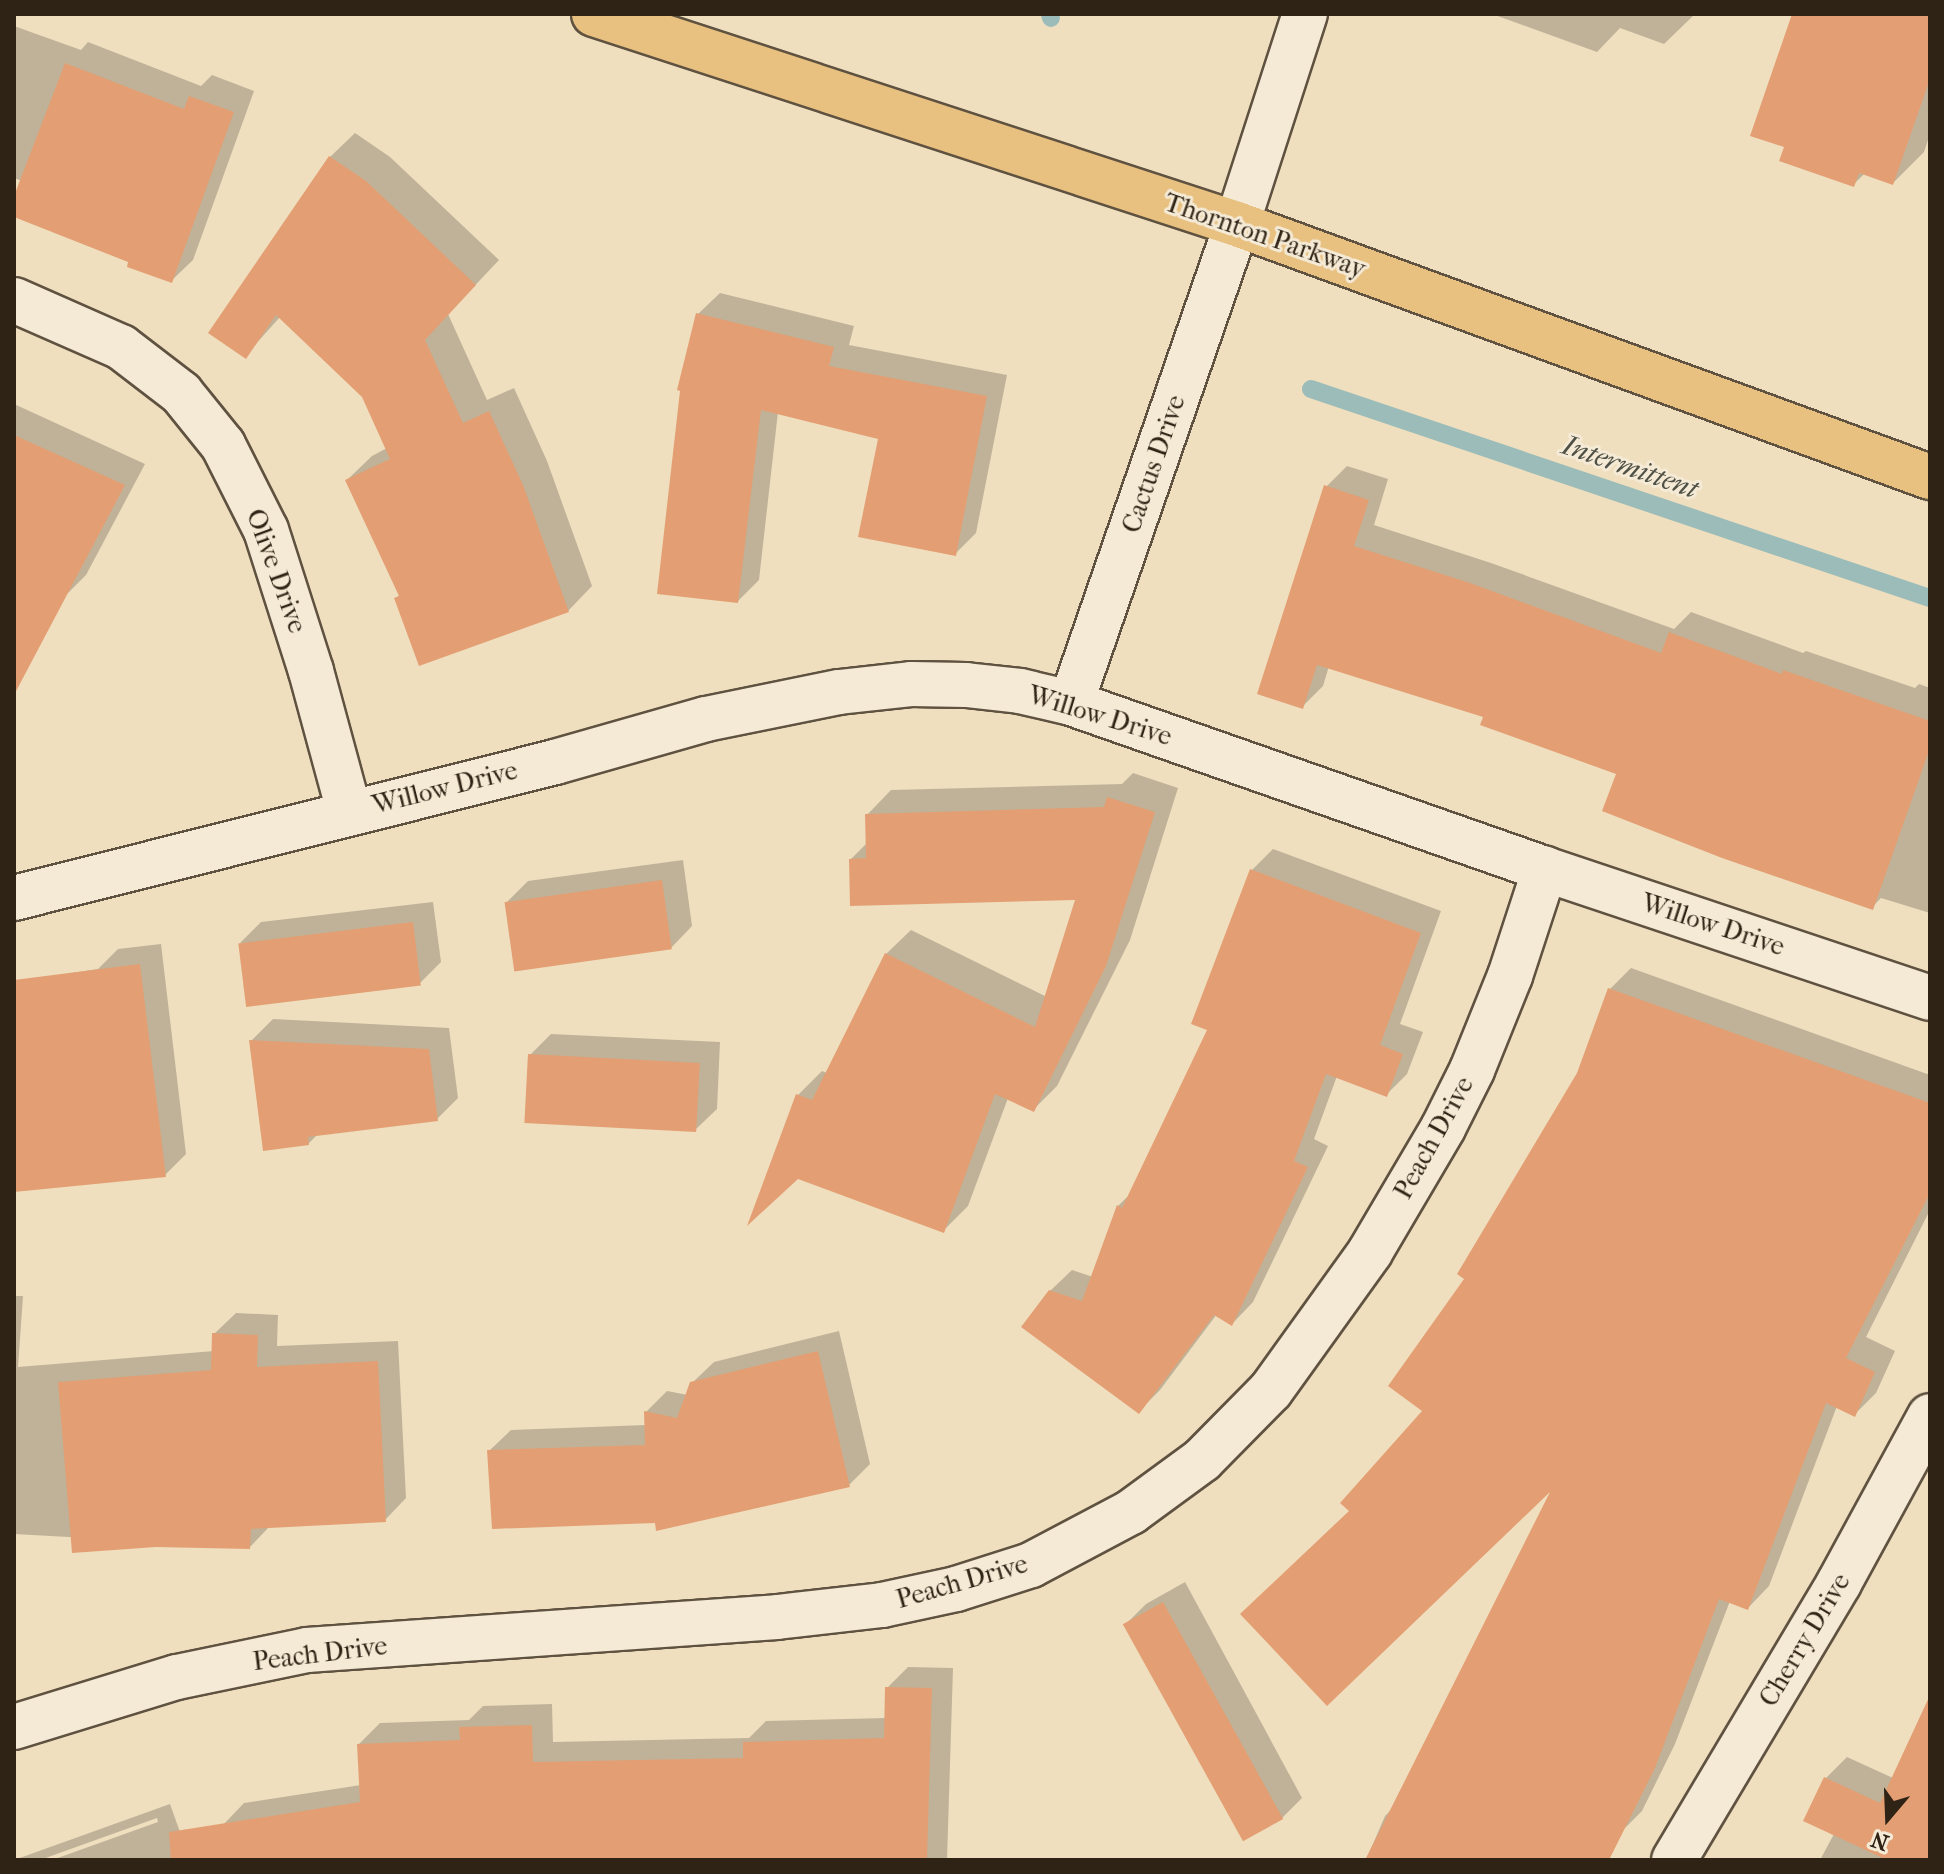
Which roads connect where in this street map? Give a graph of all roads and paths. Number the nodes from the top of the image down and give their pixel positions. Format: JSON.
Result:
{"nodes":[{"id":1,"x":594,"y":14,"type":"edge"},
{"id":2,"x":1305,"y":14,"type":"edge"},
{"id":3,"x":1237,"y":224,"type":"junction"},
{"id":4,"x":14,"y":300,"type":"edge"},
{"id":5,"x":1930,"y":477,"type":"edge"},
{"id":6,"x":1071,"y":703,"type":"junction"},
{"id":7,"x":349,"y":811,"type":"junction"},
{"id":8,"x":1545,"y":869,"type":"junction"},
{"id":9,"x":14,"y":898,"type":"edge"},
{"id":10,"x":1930,"y":998,"type":"edge"},
{"id":11,"x":1930,"y":1416,"type":"edge"},
{"id":12,"x":14,"y":1727,"type":"edge"},
{"id":13,"x":1674,"y":1860,"type":"edge"}],
"edges":[{"from":1,"to":3,"type":"main road","name":"Thornton Parkway"},
{"from":2,"to":3,"type":"street","name":"Cactus Drive"},
{"from":3,"to":5,"type":"main road","name":"Thornton Parkway"},
{"from":3,"to":6,"type":"street","name":"Cactus Drive"},
{"from":4,"to":7,"type":"street","name":"Olive Drive"},
{"from":6,"to":7,"type":"street","name":"Willow Drive"},
{"from":6,"to":8,"type":"street","name":"Willow Drive"},
{"from":7,"to":9,"type":"street","name":"Willow Drive"},
{"from":8,"to":10,"type":"street","name":"Willow Drive"},
{"from":8,"to":12,"type":"street","name":"Peach Drive"},
{"from":11,"to":13,"type":"street","name":"Cherry Drive"}]}
